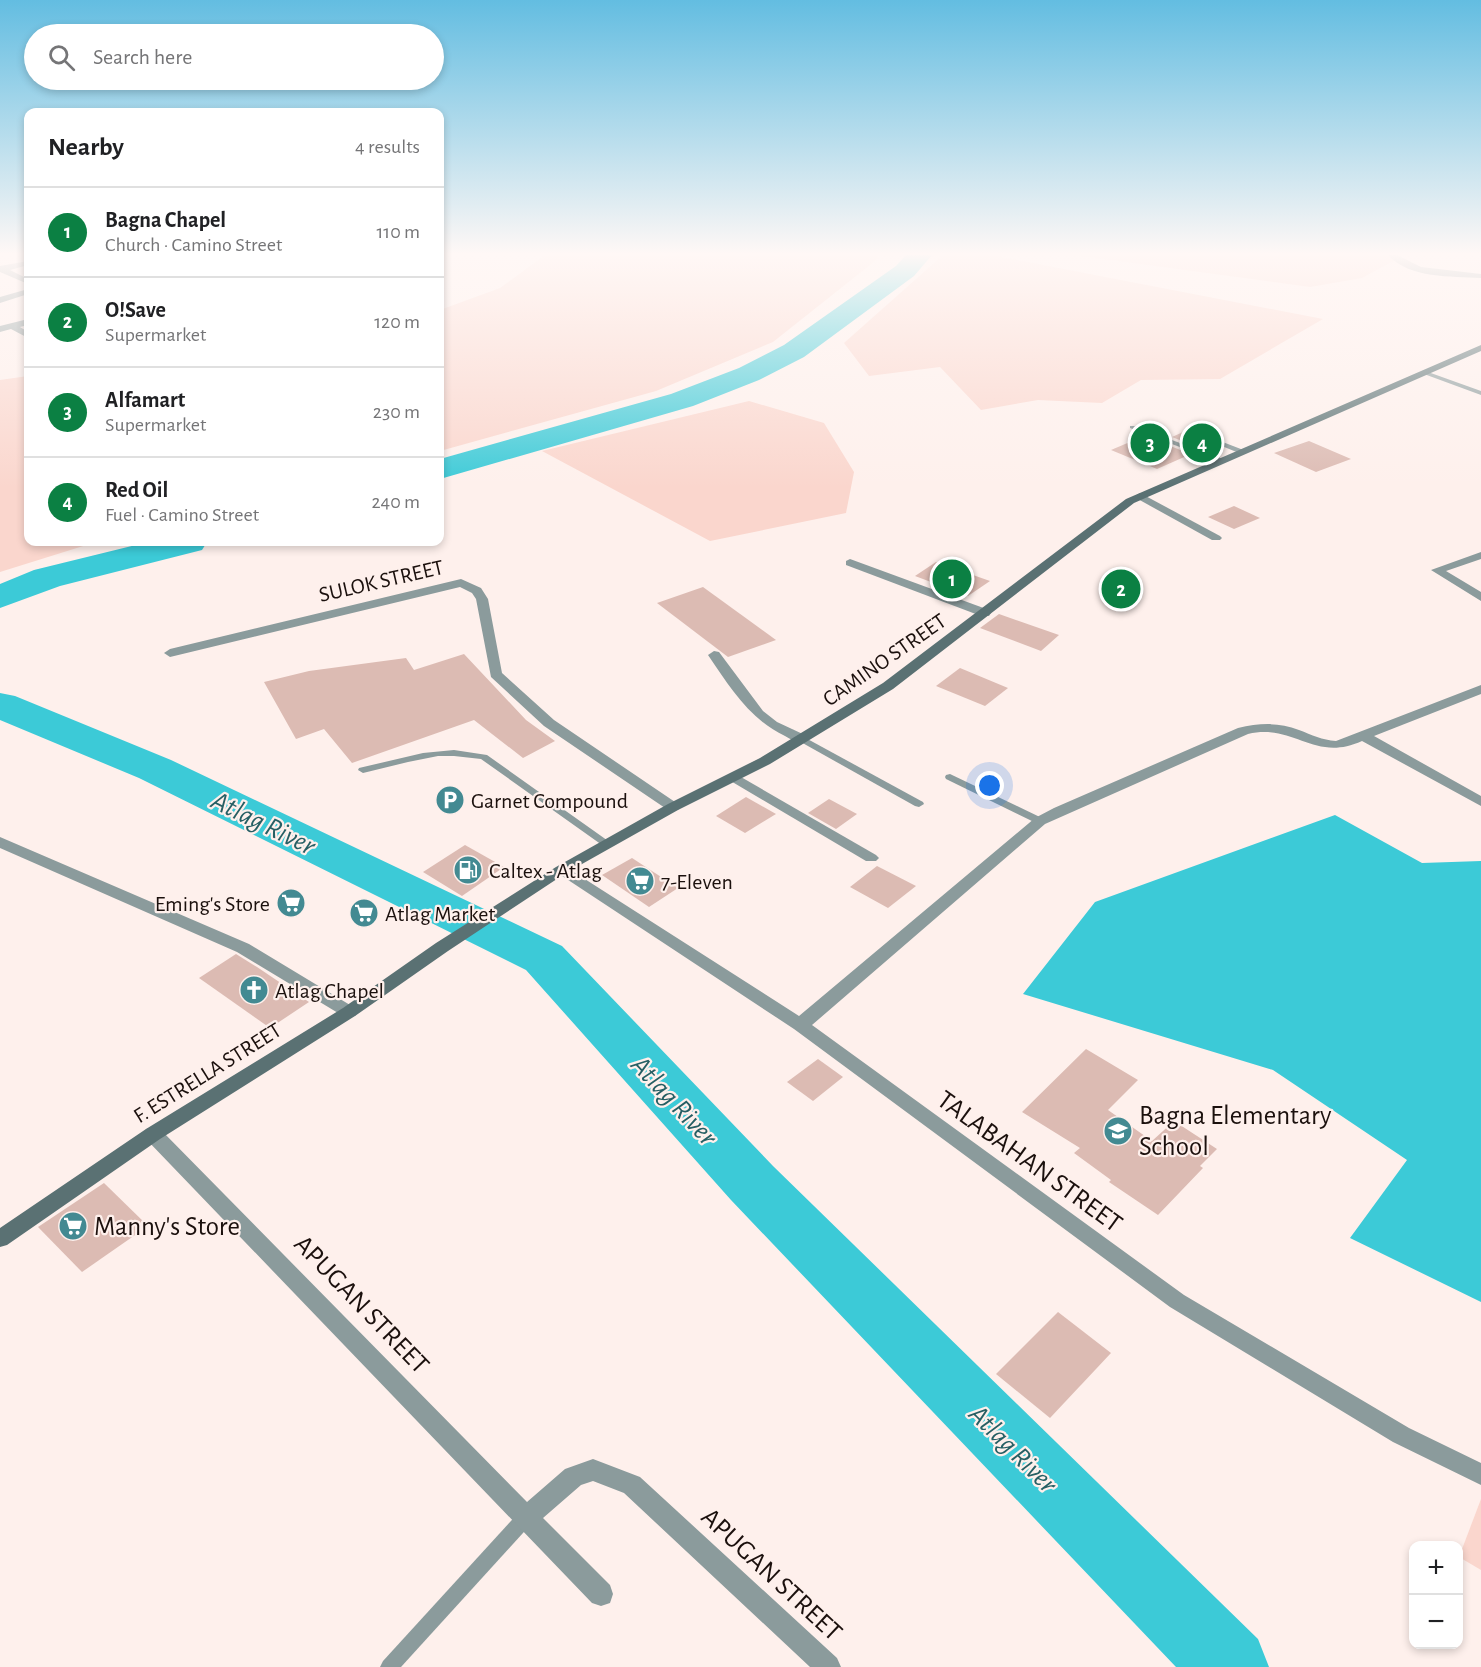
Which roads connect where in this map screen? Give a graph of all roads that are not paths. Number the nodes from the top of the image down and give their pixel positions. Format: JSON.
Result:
{"nodes":[{"id":1,"x":1481,"y":348,"type":"edge"},
{"id":2,"x":1426,"y":373,"type":"junction"},
{"id":3,"x":1481,"y":393,"type":"edge"},
{"id":4,"x":1132,"y":426,"type":"dead end"},
{"id":5,"x":1187,"y":430,"type":"dead end"},
{"id":6,"x":1242,"y":451,"type":"junction"},
{"id":7,"x":1222,"y":460,"type":"junction"},
{"id":8,"x":1140,"y":496,"type":"junction"},
{"id":9,"x":1216,"y":538,"type":"dead end"},
{"id":10,"x":1481,"y":555,"type":"edge"},
{"id":11,"x":850,"y":563,"type":"dead end"},
{"id":12,"x":1481,"y":597,"type":"edge"},
{"id":13,"x":985,"y":613,"type":"junction"},
{"id":14,"x":170,"y":653,"type":"dead end"},
{"id":15,"x":714,"y":655,"type":"dead end"},
{"id":16,"x":1477,"y":695,"type":"edge"},
{"id":17,"x":1363,"y":736,"type":"junction"},
{"id":18,"x":802,"y":739,"type":"junction"},
{"id":19,"x":363,"y":770,"type":"dead end"},
{"id":20,"x":734,"y":777,"type":"junction"},
{"id":21,"x":950,"y":777,"type":"dead end"},
{"id":22,"x":1481,"y":802,"type":"edge"},
{"id":23,"x":920,"y":804,"type":"dead end"},
{"id":24,"x":673,"y":807,"type":"junction"},
{"id":25,"x":1040,"y":821,"type":"junction"},
{"id":26,"x":0,"y":842,"type":"edge"},
{"id":27,"x":606,"y":843,"type":"junction"},
{"id":28,"x":871,"y":858,"type":"dead end"},
{"id":29,"x":561,"y":870,"type":"junction"},
{"id":30,"x":501,"y":909,"type":"joint"},
{"id":31,"x":349,"y":1012,"type":"junction"},
{"id":32,"x":800,"y":1025,"type":"junction"},
{"id":33,"x":153,"y":1134,"type":"junction"},
{"id":34,"x":0,"y":1239,"type":"edge"},
{"id":35,"x":1481,"y":1473,"type":"edge"},
{"id":36,"x":528,"y":1516,"type":"junction"},
{"id":37,"x":601,"y":1594,"type":"dead end"},
{"id":38,"x":389,"y":1667,"type":"edge"},
{"id":39,"x":828,"y":1667,"type":"edge"}],
"edges":[{"from":1,"to":2,"type":"main road","name":"CAMINO STREET"},
{"from":2,"to":3,"type":"lane"},
{"from":2,"to":6,"type":"main road","name":"CAMINO STREET"},
{"from":4,"to":7,"type":"lane"},
{"from":5,"to":6,"type":"lane"},
{"from":6,"to":7,"type":"main road","name":"CAMINO STREET"},
{"from":7,"to":8,"type":"main road","name":"CAMINO STREET"},
{"from":8,"to":9,"type":"street"},
{"from":8,"to":13,"type":"main road","name":"CAMINO STREET"},
{"from":10,"to":12,"type":"street"},
{"from":11,"to":13,"type":"street"},
{"from":13,"to":18,"type":"main road","name":"CAMINO STREET"},
{"from":14,"to":24,"type":"street","name":"SULOK STREET"},
{"from":15,"to":18,"type":"street"},
{"from":16,"to":17,"type":"street"},
{"from":17,"to":22,"type":"street"},
{"from":17,"to":25,"type":"street"},
{"from":18,"to":20,"type":"main road","name":"CAMINO STREET"},
{"from":18,"to":23,"type":"lane"},
{"from":19,"to":27,"type":"lane"},
{"from":20,"to":24,"type":"main road","name":"CAMINO STREET"},
{"from":20,"to":28,"type":"street"},
{"from":21,"to":25,"type":"lane"},
{"from":24,"to":27,"type":"main road","name":"CAMINO STREET"},
{"from":25,"to":32,"type":"street"},
{"from":26,"to":31,"type":"street"},
{"from":27,"to":29,"type":"main road","name":"CAMINO STREET"},
{"from":29,"to":30,"type":"main road","name":"CAMINO STREET"},
{"from":29,"to":32,"type":"street","name":"TALABAHAN STREET"},
{"from":30,"to":31,"type":"main road","name":"F. ESTRELLA STREET"},
{"from":31,"to":33,"type":"main road","name":"F. ESTRELLA STREET"},
{"from":32,"to":35,"type":"street","name":"TALABAHAN STREET"},
{"from":33,"to":34,"type":"main road","name":"F. ESTRELLA STREET"},
{"from":33,"to":36,"type":"street","name":"APUGAN STREET"},
{"from":36,"to":37,"type":"street","name":"APUGAN STREET"},
{"from":36,"to":38,"type":"lane"},
{"from":36,"to":39,"type":"street","name":"APUGAN STREET"}]}
